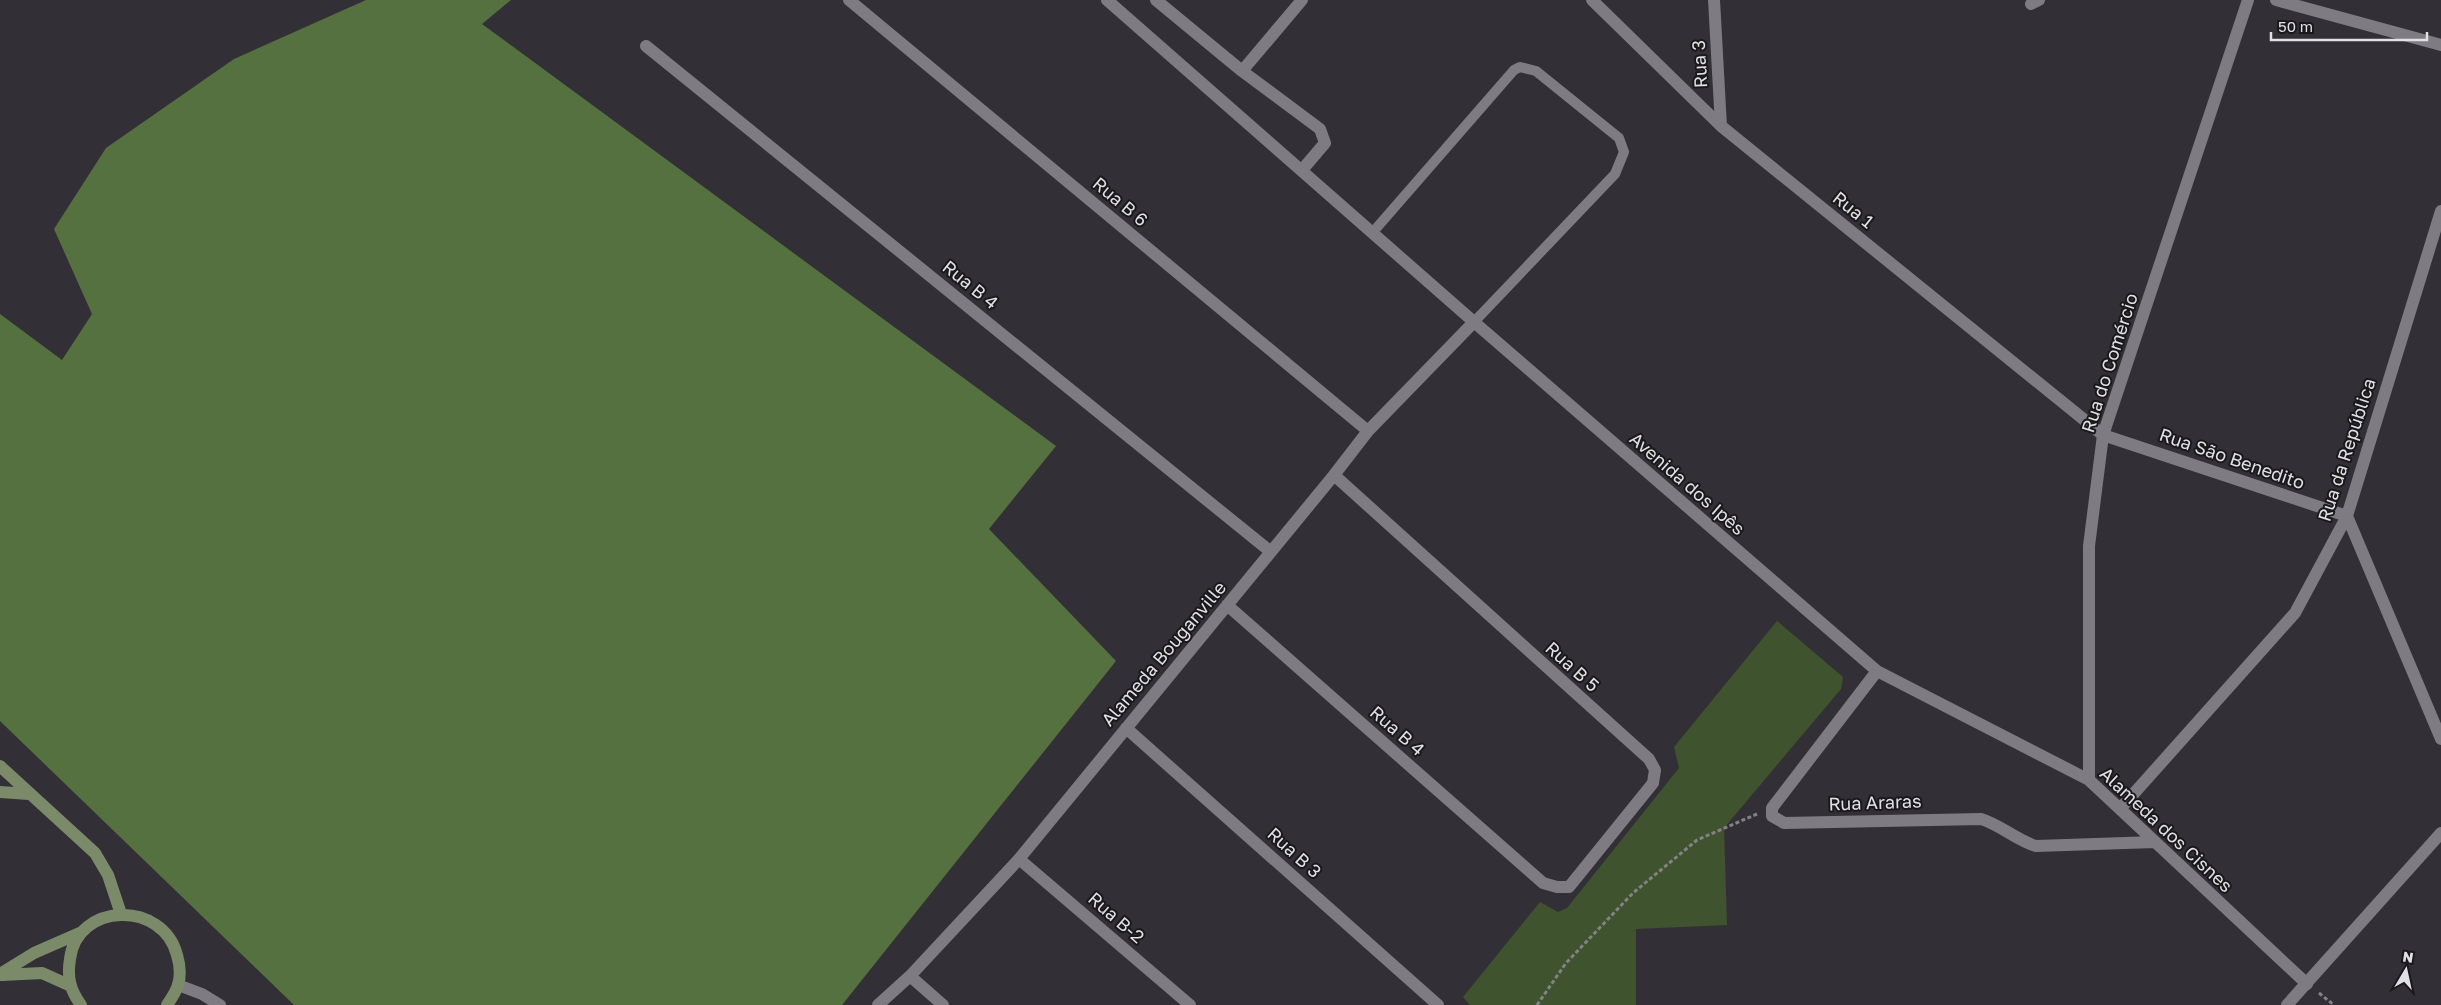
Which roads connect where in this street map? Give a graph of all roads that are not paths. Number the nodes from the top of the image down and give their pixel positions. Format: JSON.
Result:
{"nodes":[{"id":1,"x":849,"y":0,"type":"edge"},
{"id":2,"x":1107,"y":0,"type":"edge"},
{"id":3,"x":1156,"y":0,"type":"edge"},
{"id":4,"x":1302,"y":0,"type":"edge"},
{"id":5,"x":1714,"y":0,"type":"edge"},
{"id":6,"x":2248,"y":0,"type":"edge"},
{"id":7,"x":2276,"y":0,"type":"edge"},
{"id":8,"x":1600,"y":2,"type":"edge"},
{"id":9,"x":2441,"y":45,"type":"edge"},
{"id":10,"x":646,"y":46,"type":"dead end"},
{"id":11,"x":1242,"y":71,"type":"junction"},
{"id":12,"x":1721,"y":126,"type":"junction"},
{"id":13,"x":1302,"y":170,"type":"junction"},
{"id":14,"x":2441,"y":211,"type":"edge"},
{"id":15,"x":1373,"y":232,"type":"junction"},
{"id":16,"x":1474,"y":322,"type":"junction"},
{"id":17,"x":1368,"y":431,"type":"junction"},
{"id":18,"x":2103,"y":434,"type":"junction"},
{"id":19,"x":1334,"y":476,"type":"junction"},
{"id":20,"x":2348,"y":516,"type":"junction"},
{"id":21,"x":1271,"y":552,"type":"junction"},
{"id":22,"x":1228,"y":605,"type":"junction"},
{"id":23,"x":1877,"y":672,"type":"junction"},
{"id":24,"x":1126,"y":728,"type":"junction"},
{"id":25,"x":2441,"y":739,"type":"edge"},
{"id":26,"x":0,"y":766,"type":"edge"},
{"id":27,"x":2089,"y":780,"type":"junction"},
{"id":28,"x":0,"y":792,"type":"edge"},
{"id":29,"x":29,"y":794,"type":"junction"},
{"id":30,"x":2120,"y":809,"type":"junction"},
{"id":31,"x":2441,"y":833,"type":"edge"},
{"id":32,"x":2155,"y":842,"type":"junction"},
{"id":33,"x":1019,"y":858,"type":"junction"},
{"id":34,"x":1543,"y":883,"type":"joint"},
{"id":35,"x":121,"y":914,"type":"junction"},
{"id":36,"x":82,"y":932,"type":"junction"},
{"id":37,"x":0,"y":975,"type":"edge"},
{"id":38,"x":910,"y":976,"type":"junction"},
{"id":39,"x":2307,"y":984,"type":"junction"},
{"id":40,"x":178,"y":985,"type":"junction"},
{"id":41,"x":71,"y":986,"type":"junction"},
{"id":42,"x":81,"y":1005,"type":"edge"},
{"id":43,"x":167,"y":1005,"type":"edge"},
{"id":44,"x":220,"y":1005,"type":"edge"},
{"id":45,"x":878,"y":1005,"type":"edge"},
{"id":46,"x":943,"y":1005,"type":"edge"},
{"id":47,"x":1190,"y":1005,"type":"edge"},
{"id":48,"x":1438,"y":1005,"type":"edge"},
{"id":49,"x":2287,"y":1005,"type":"edge"}],
"edges":[{"from":1,"to":17,"type":"street","name":"Rua B 6"},
{"from":2,"to":13,"type":"street"},
{"from":3,"to":11,"type":"street"},
{"from":4,"to":11,"type":"street"},
{"from":5,"to":12,"type":"street","name":"Rua 3"},
{"from":6,"to":18,"type":"street","name":"Rua do Comércio"},
{"from":7,"to":9,"type":"street"},
{"from":8,"to":12,"type":"street","name":"Rua 1"},
{"from":10,"to":21,"type":"street","name":"Rua B 4"},
{"from":11,"to":13,"type":"street"},
{"from":12,"to":18,"type":"street","name":"Rua 1"},
{"from":13,"to":15,"type":"street"},
{"from":14,"to":20,"type":"street","name":"Rua da República"},
{"from":15,"to":16,"type":"street"},
{"from":15,"to":16,"type":"lane"},
{"from":16,"to":17,"type":"street","name":"Alameda Bouganville"},
{"from":16,"to":23,"type":"street","name":"Avenida dos Ipês"},
{"from":17,"to":19,"type":"street","name":"Alameda Bouganville"},
{"from":18,"to":20,"type":"street","name":"Rua São Benedito"},
{"from":18,"to":27,"type":"street","name":"Rua do Comércio"},
{"from":19,"to":21,"type":"street","name":"Alameda Bouganville"},
{"from":19,"to":34,"type":"street","name":"Rua B 5"},
{"from":20,"to":25,"type":"street"},
{"from":20,"to":30,"type":"street","name":"Rua da República"},
{"from":21,"to":22,"type":"street","name":"Alameda Bouganville"},
{"from":22,"to":24,"type":"street","name":"Alameda Bouganville"},
{"from":22,"to":34,"type":"street","name":"Rua B 4"},
{"from":23,"to":27,"type":"street","name":"Alameda dos Cisnes"},
{"from":23,"to":32,"type":"street","name":"Rua Araras"},
{"from":24,"to":33,"type":"street","name":"Alameda Bouganville"},
{"from":24,"to":48,"type":"street","name":"Rua B 3"},
{"from":26,"to":29,"type":"main road"},
{"from":27,"to":30,"type":"street","name":"Alameda dos Cisnes"},
{"from":28,"to":29,"type":"main road"},
{"from":29,"to":35,"type":"main road"},
{"from":30,"to":32,"type":"street","name":"Alameda dos Cisnes"},
{"from":31,"to":39,"type":"street"},
{"from":32,"to":39,"type":"street","name":"Alameda dos Cisnes"},
{"from":33,"to":38,"type":"street","name":"Alameda Bouganville"},
{"from":33,"to":47,"type":"street","name":"Rua B-2"},
{"from":35,"to":36,"type":"main road"},
{"from":35,"to":40,"type":"main road"},
{"from":36,"to":37,"type":"main road"},
{"from":36,"to":41,"type":"main road"},
{"from":37,"to":41,"type":"main road"},
{"from":38,"to":45,"type":"street","name":"Alameda Bouganville"},
{"from":38,"to":46,"type":"street"},
{"from":39,"to":49,"type":"street"},
{"from":40,"to":43,"type":"main road"},
{"from":40,"to":44,"type":"street"},
{"from":41,"to":42,"type":"main road"}]}
